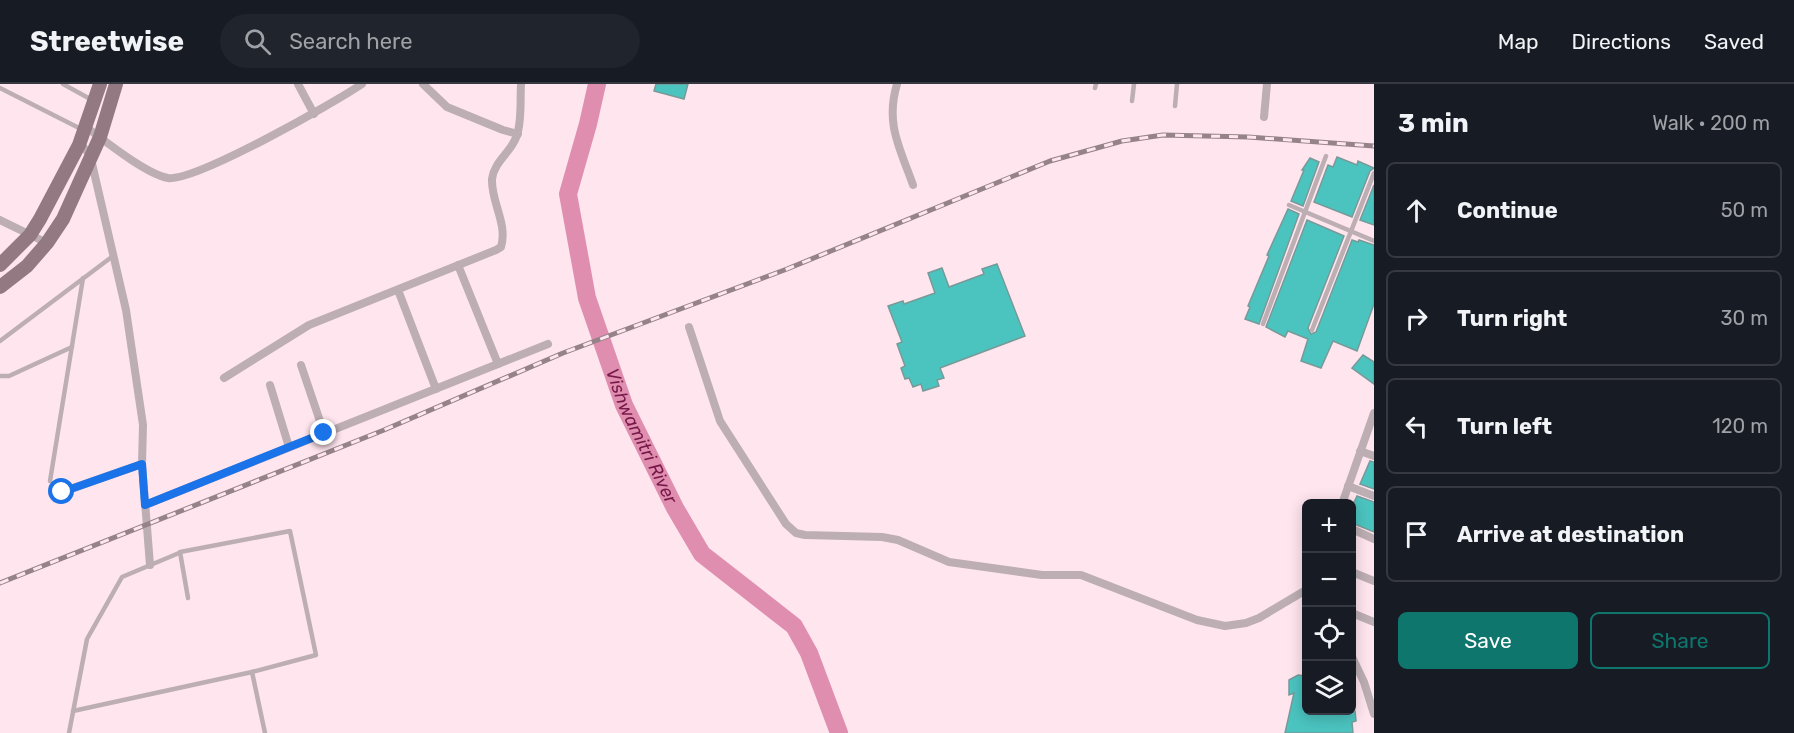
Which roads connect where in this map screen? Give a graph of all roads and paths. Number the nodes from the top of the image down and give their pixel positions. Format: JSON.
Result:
{"nodes":[{"id":1,"x":63,"y":84,"type":"edge"},
{"id":2,"x":100,"y":84,"type":"edge"},
{"id":3,"x":116,"y":84,"type":"edge"},
{"id":4,"x":298,"y":84,"type":"edge"},
{"id":5,"x":362,"y":84,"type":"edge"},
{"id":6,"x":423,"y":84,"type":"edge"},
{"id":7,"x":521,"y":84,"type":"edge"},
{"id":8,"x":897,"y":84,"type":"edge"},
{"id":9,"x":1134,"y":84,"type":"edge"},
{"id":10,"x":1177,"y":84,"type":"edge"},
{"id":11,"x":1267,"y":84,"type":"edge"},
{"id":12,"x":350,"y":87,"type":"edge"},
{"id":13,"x":0,"y":88,"type":"edge"},
{"id":14,"x":95,"y":101,"type":"junction"},
{"id":15,"x":1132,"y":101,"type":"dead end"},
{"id":16,"x":1175,"y":106,"type":"dead end"},
{"id":17,"x":314,"y":114,"type":"junction"},
{"id":18,"x":1264,"y":117,"type":"dead end"},
{"id":19,"x":84,"y":133,"type":"junction"},
{"id":20,"x":518,"y":134,"type":"junction"},
{"id":21,"x":100,"y":137,"type":"junction"},
{"id":22,"x":90,"y":155,"type":"junction"},
{"id":23,"x":1326,"y":156,"type":"dead end"},
{"id":24,"x":1374,"y":173,"type":"edge"},
{"id":25,"x":913,"y":185,"type":"dead end"},
{"id":26,"x":1289,"y":206,"type":"dead end"},
{"id":27,"x":1304,"y":213,"type":"junction"},
{"id":28,"x":0,"y":220,"type":"edge"},
{"id":29,"x":1351,"y":231,"type":"junction"},
{"id":30,"x":30,"y":235,"type":"junction"},
{"id":31,"x":1374,"y":241,"type":"edge"},
{"id":32,"x":47,"y":243,"type":"junction"},
{"id":33,"x":114,"y":255,"type":"junction"},
{"id":34,"x":0,"y":265,"type":"edge"},
{"id":35,"x":458,"y":265,"type":"junction"},
{"id":36,"x":83,"y":278,"type":"junction"},
{"id":37,"x":0,"y":287,"type":"edge"},
{"id":38,"x":398,"y":290,"type":"junction"},
{"id":39,"x":1263,"y":324,"type":"dead end"},
{"id":40,"x":689,"y":327,"type":"dead end"},
{"id":41,"x":1312,"y":330,"type":"dead end"},
{"id":42,"x":0,"y":341,"type":"edge"},
{"id":43,"x":548,"y":344,"type":"dead end"},
{"id":44,"x":72,"y":346,"type":"junction"},
{"id":45,"x":498,"y":364,"type":"junction"},
{"id":46,"x":301,"y":365,"type":"dead end"},
{"id":47,"x":0,"y":376,"type":"edge"},
{"id":48,"x":224,"y":378,"type":"dead end"},
{"id":49,"x":270,"y":385,"type":"dead end"},
{"id":50,"x":436,"y":389,"type":"junction"},
{"id":51,"x":1374,"y":413,"type":"edge"},
{"id":52,"x":324,"y":433,"type":"junction"},
{"id":53,"x":289,"y":447,"type":"junction"},
{"id":54,"x":1360,"y":450,"type":"junction"},
{"id":55,"x":1374,"y":456,"type":"edge"},
{"id":56,"x":142,"y":464,"type":"junction"},
{"id":57,"x":50,"y":481,"type":"dead end"},
{"id":58,"x":1348,"y":486,"type":"junction"},
{"id":59,"x":62,"y":492,"type":"dead end"},
{"id":60,"x":1374,"y":496,"type":"edge"},
{"id":61,"x":1344,"y":499,"type":"edge"},
{"id":62,"x":145,"y":505,"type":"junction"},
{"id":63,"x":1356,"y":532,"type":"edge"},
{"id":64,"x":1374,"y":539,"type":"edge"},
{"id":65,"x":179,"y":553,"type":"junction"},
{"id":66,"x":150,"y":565,"type":"junction"},
{"id":67,"x":1356,"y":574,"type":"edge"},
{"id":68,"x":1374,"y":581,"type":"edge"},
{"id":69,"x":1302,"y":592,"type":"edge"},
{"id":70,"x":188,"y":598,"type":"dead end"},
{"id":71,"x":1356,"y":615,"type":"edge"},
{"id":72,"x":1374,"y":622,"type":"edge"},
{"id":73,"x":1354,"y":661,"type":"edge"},
{"id":74,"x":252,"y":672,"type":"junction"},
{"id":75,"x":73,"y":711,"type":"junction"},
{"id":76,"x":1374,"y":714,"type":"edge"},
{"id":77,"x":69,"y":733,"type":"edge"},
{"id":78,"x":265,"y":733,"type":"edge"}],
"edges":[{"from":1,"to":14,"type":"lane"},
{"from":2,"to":14,"type":"main road"},
{"from":3,"to":21,"type":"main road"},
{"from":4,"to":17,"type":"street"},
{"from":5,"to":12,"type":"street"},
{"from":6,"to":20,"type":"street"},
{"from":7,"to":20,"type":"street"},
{"from":8,"to":25,"type":"street"},
{"from":9,"to":15,"type":"lane"},
{"from":10,"to":16,"type":"lane"},
{"from":11,"to":18,"type":"street"},
{"from":12,"to":17,"type":"street"},
{"from":13,"to":19,"type":"lane"},
{"from":14,"to":19,"type":"main road"},
{"from":17,"to":21,"type":"street"},
{"from":19,"to":21,"type":"street"},
{"from":19,"to":22,"type":"street"},
{"from":19,"to":30,"type":"main road"},
{"from":20,"to":35,"type":"street"},
{"from":21,"to":22,"type":"main road"},
{"from":22,"to":32,"type":"main road"},
{"from":22,"to":33,"type":"street"},
{"from":23,"to":27,"type":"lane"},
{"from":24,"to":29,"type":"lane"},
{"from":26,"to":27,"type":"lane"},
{"from":27,"to":29,"type":"lane"},
{"from":27,"to":39,"type":"lane"},
{"from":28,"to":30,"type":"street"},
{"from":29,"to":31,"type":"lane"},
{"from":29,"to":41,"type":"lane"},
{"from":30,"to":32,"type":"street"},
{"from":30,"to":34,"type":"main road"},
{"from":32,"to":37,"type":"main road"},
{"from":33,"to":36,"type":"lane"},
{"from":33,"to":56,"type":"street"},
{"from":35,"to":38,"type":"street"},
{"from":35,"to":45,"type":"street"},
{"from":36,"to":42,"type":"lane"},
{"from":36,"to":44,"type":"lane"},
{"from":38,"to":48,"type":"street"},
{"from":38,"to":50,"type":"street"},
{"from":40,"to":69,"type":"street"},
{"from":43,"to":45,"type":"street"},
{"from":44,"to":47,"type":"lane"},
{"from":44,"to":57,"type":"lane"},
{"from":45,"to":50,"type":"street"},
{"from":46,"to":52,"type":"street"},
{"from":49,"to":53,"type":"street"},
{"from":50,"to":52,"type":"street"},
{"from":51,"to":54,"type":"street"},
{"from":52,"to":53,"type":"street"},
{"from":53,"to":62,"type":"street"},
{"from":54,"to":55,"type":"street"},
{"from":54,"to":58,"type":"street"},
{"from":56,"to":59,"type":"street"},
{"from":56,"to":62,"type":"street"},
{"from":58,"to":60,"type":"street"},
{"from":58,"to":61,"type":"street"},
{"from":62,"to":66,"type":"street"},
{"from":63,"to":64,"type":"street"},
{"from":65,"to":66,"type":"lane"},
{"from":65,"to":70,"type":"lane"},
{"from":65,"to":74,"type":"lane"},
{"from":66,"to":75,"type":"lane"},
{"from":67,"to":68,"type":"street"},
{"from":71,"to":72,"type":"street"},
{"from":73,"to":76,"type":"street"},
{"from":74,"to":75,"type":"lane"},
{"from":74,"to":78,"type":"lane"},
{"from":75,"to":77,"type":"lane"}]}
